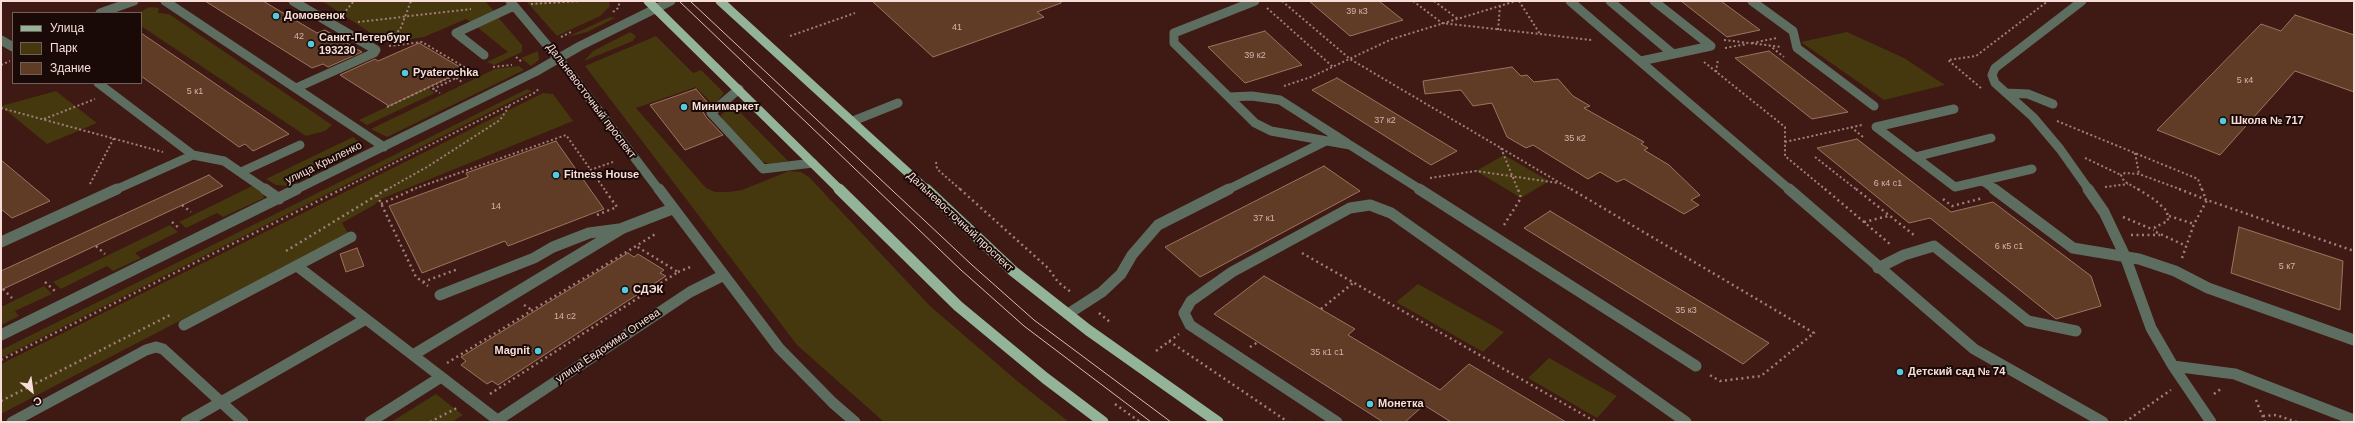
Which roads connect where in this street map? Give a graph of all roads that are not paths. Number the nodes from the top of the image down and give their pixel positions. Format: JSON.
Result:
{"nodes":[{"id":1,"x":134,"y":1,"type":"edge"},
{"id":2,"x":165,"y":1,"type":"edge"},
{"id":3,"x":293,"y":1,"type":"edge"},
{"id":4,"x":648,"y":1,"type":"edge"},
{"id":5,"x":671,"y":1,"type":"edge"},
{"id":6,"x":680,"y":1,"type":"edge"},
{"id":7,"x":720,"y":1,"type":"edge"},
{"id":8,"x":1255,"y":1,"type":"edge"},
{"id":9,"x":1570,"y":1,"type":"edge"},
{"id":10,"x":1610,"y":1,"type":"edge"},
{"id":11,"x":1654,"y":1,"type":"edge"},
{"id":12,"x":1752,"y":1,"type":"edge"},
{"id":13,"x":2082,"y":1,"type":"edge"},
{"id":14,"x":512,"y":4,"type":"edge"},
{"id":15,"x":656,"y":9,"type":"junction"},
{"id":16,"x":103,"y":12,"type":"edge"},
{"id":17,"x":1,"y":40,"type":"edge"},
{"id":18,"x":12,"y":46,"type":"edge"},
{"id":19,"x":1673,"y":54,"type":"junction"},
{"id":20,"x":484,"y":55,"type":"dead end"},
{"id":21,"x":559,"y":58,"type":"junction"},
{"id":22,"x":1641,"y":61,"type":"junction"},
{"id":23,"x":99,"y":84,"type":"edge"},
{"id":24,"x":296,"y":88,"type":"junction"},
{"id":25,"x":739,"y":89,"type":"junction"},
{"id":26,"x":2006,"y":93,"type":"junction"},
{"id":27,"x":1229,"y":97,"type":"junction"},
{"id":28,"x":898,"y":103,"type":"dead end"},
{"id":29,"x":2054,"y":104,"type":"dead end"},
{"id":30,"x":1874,"y":106,"type":"dead end"},
{"id":31,"x":1954,"y":109,"type":"dead end"},
{"id":32,"x":853,"y":121,"type":"junction"},
{"id":33,"x":1991,"y":138,"type":"dead end"},
{"id":34,"x":1326,"y":141,"type":"junction"},
{"id":35,"x":300,"y":144,"type":"dead end"},
{"id":36,"x":1350,"y":145,"type":"junction"},
{"id":37,"x":384,"y":147,"type":"junction"},
{"id":38,"x":192,"y":155,"type":"junction"},
{"id":39,"x":1915,"y":157,"type":"junction"},
{"id":40,"x":813,"y":164,"type":"junction"},
{"id":41,"x":2032,"y":169,"type":"dead end"},
{"id":42,"x":241,"y":172,"type":"junction"},
{"id":43,"x":1984,"y":181,"type":"junction"},
{"id":44,"x":279,"y":199,"type":"junction"},
{"id":45,"x":672,"y":208,"type":"junction"},
{"id":46,"x":623,"y":228,"type":"junction"},
{"id":47,"x":351,"y":237,"type":"dead end"},
{"id":48,"x":1,"y":242,"type":"edge"},
{"id":49,"x":2125,"y":256,"type":"junction"},
{"id":50,"x":297,"y":266,"type":"junction"},
{"id":51,"x":1878,"y":268,"type":"junction"},
{"id":52,"x":724,"y":275,"type":"junction"},
{"id":53,"x":440,"y":295,"type":"road end"},
{"id":54,"x":1068,"y":314,"type":"junction"},
{"id":55,"x":366,"y":319,"type":"junction"},
{"id":56,"x":184,"y":326,"type":"dead end"},
{"id":57,"x":2076,"y":331,"type":"dead end"},
{"id":58,"x":1,"y":335,"type":"edge"},
{"id":59,"x":2354,"y":340,"type":"edge"},
{"id":60,"x":413,"y":355,"type":"junction"},
{"id":61,"x":1696,"y":366,"type":"road end"},
{"id":62,"x":2173,"y":366,"type":"junction"},
{"id":63,"x":438,"y":374,"type":"junction"},
{"id":64,"x":221,"y":402,"type":"junction"},
{"id":65,"x":2354,"y":420,"type":"edge"},
{"id":66,"x":497,"y":421,"type":"edge"},
{"id":67,"x":12,"y":422,"type":"edge"},
{"id":68,"x":186,"y":422,"type":"edge"},
{"id":69,"x":243,"y":422,"type":"edge"},
{"id":70,"x":370,"y":422,"type":"edge"},
{"id":71,"x":855,"y":422,"type":"edge"},
{"id":72,"x":1103,"y":422,"type":"edge"},
{"id":73,"x":1218,"y":422,"type":"edge"},
{"id":74,"x":1337,"y":422,"type":"edge"},
{"id":75,"x":1686,"y":422,"type":"edge"},
{"id":76,"x":2103,"y":422,"type":"edge"},
{"id":77,"x":2211,"y":422,"type":"edge"}],
"edges":[{"from":1,"to":16,"type":"street"},
{"from":2,"to":24,"type":"street"},
{"from":3,"to":24,"type":"street"},
{"from":4,"to":15,"type":"main road"},
{"from":5,"to":15,"type":"street","name":"улица Крыленко"},
{"from":6,"to":15,"type":"street","name":"улица Крыленко"},
{"from":7,"to":32,"type":"main road","name":"Дальневосточный проспект"},
{"from":8,"to":27,"type":"street"},
{"from":9,"to":22,"type":"street"},
{"from":10,"to":19,"type":"street"},
{"from":11,"to":19,"type":"street"},
{"from":12,"to":30,"type":"street"},
{"from":13,"to":26,"type":"street"},
{"from":14,"to":20,"type":"street"},
{"from":14,"to":21,"type":"street","name":"Дальневосточный проспект"},
{"from":15,"to":21,"type":"street","name":"улица Крыленко"},
{"from":15,"to":25,"type":"main road"},
{"from":17,"to":18,"type":"street"},
{"from":19,"to":22,"type":"street"},
{"from":21,"to":37,"type":"street","name":"улица Крыленко"},
{"from":21,"to":45,"type":"street","name":"Дальневосточный проспект"},
{"from":22,"to":51,"type":"street"},
{"from":23,"to":38,"type":"street"},
{"from":24,"to":37,"type":"street"},
{"from":25,"to":40,"type":"main road"},
{"from":25,"to":40,"type":"street"},
{"from":26,"to":29,"type":"street"},
{"from":26,"to":49,"type":"street"},
{"from":27,"to":34,"type":"street"},
{"from":27,"to":36,"type":"street"},
{"from":28,"to":32,"type":"street"},
{"from":31,"to":39,"type":"street"},
{"from":32,"to":54,"type":"main road","name":"Дальневосточный проспект"},
{"from":33,"to":39,"type":"street"},
{"from":34,"to":36,"type":"street"},
{"from":34,"to":54,"type":"street"},
{"from":35,"to":42,"type":"street"},
{"from":36,"to":61,"type":"street"},
{"from":37,"to":44,"type":"street","name":"улица Крыленко"},
{"from":38,"to":42,"type":"street"},
{"from":38,"to":48,"type":"street"},
{"from":39,"to":43,"type":"street"},
{"from":40,"to":72,"type":"main road"},
{"from":41,"to":43,"type":"street"},
{"from":42,"to":44,"type":"street"},
{"from":43,"to":49,"type":"street"},
{"from":44,"to":58,"type":"street","name":"улица Крыленко"},
{"from":45,"to":46,"type":"street"},
{"from":45,"to":52,"type":"street","name":"Дальневосточный проспект"},
{"from":46,"to":53,"type":"street"},
{"from":46,"to":60,"type":"street"},
{"from":47,"to":50,"type":"street"},
{"from":49,"to":59,"type":"street"},
{"from":49,"to":62,"type":"street"},
{"from":50,"to":55,"type":"street"},
{"from":50,"to":56,"type":"street"},
{"from":51,"to":57,"type":"street"},
{"from":51,"to":76,"type":"street"},
{"from":52,"to":66,"type":"street","name":"улица Евдокима Огнева"},
{"from":52,"to":71,"type":"street","name":"Дальневосточный проспект"},
{"from":54,"to":73,"type":"main road","name":"Дальневосточный проспект"},
{"from":55,"to":60,"type":"street"},
{"from":55,"to":64,"type":"street"},
{"from":60,"to":63,"type":"street"},
{"from":62,"to":65,"type":"street"},
{"from":62,"to":77,"type":"street"},
{"from":63,"to":66,"type":"street"},
{"from":63,"to":70,"type":"street"},
{"from":64,"to":67,"type":"street"},
{"from":64,"to":68,"type":"street"},
{"from":64,"to":69,"type":"street"},
{"from":74,"to":75,"type":"street"}]}
